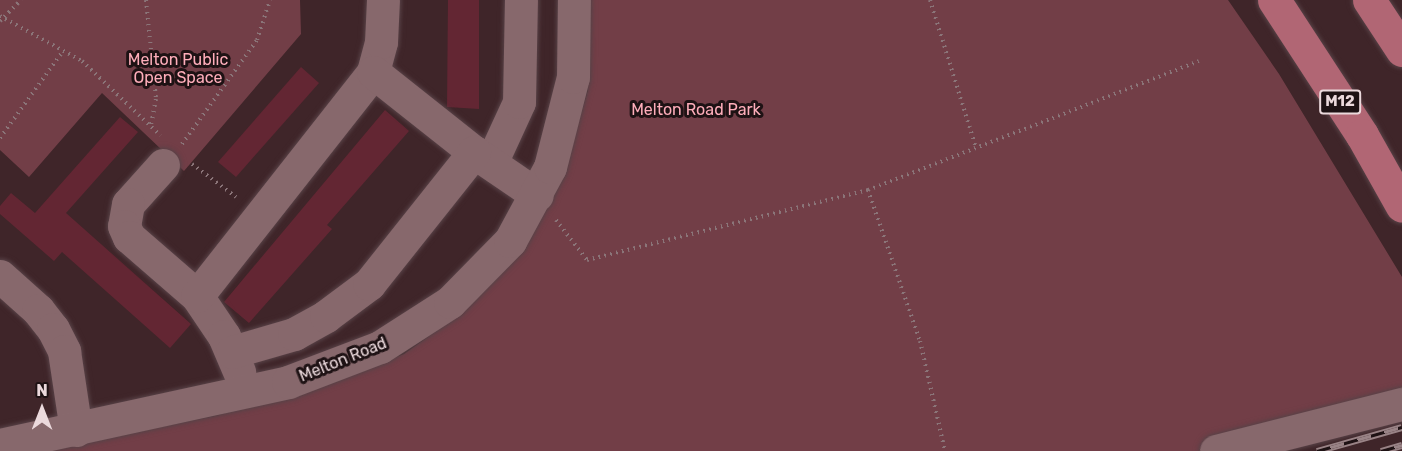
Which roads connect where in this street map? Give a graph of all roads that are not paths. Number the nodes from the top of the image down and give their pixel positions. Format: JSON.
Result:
{"nodes":[{"id":1,"x":383,"y":0,"type":"edge"},
{"id":2,"x":521,"y":0,"type":"edge"},
{"id":3,"x":574,"y":0,"type":"edge"},
{"id":4,"x":1274,"y":0,"type":"edge"},
{"id":5,"x":1369,"y":0,"type":"edge"},
{"id":6,"x":1402,"y":50,"type":"edge"},
{"id":7,"x":373,"y":72,"type":"junction"},
{"id":8,"x":170,"y":158,"type":"road end"},
{"id":9,"x":482,"y":158,"type":"junction"},
{"id":10,"x":537,"y":195,"type":"junction"},
{"id":11,"x":1402,"y":206,"type":"edge"},
{"id":12,"x":0,"y":276,"type":"edge"},
{"id":13,"x":197,"y":296,"type":"junction"},
{"id":14,"x":232,"y":352,"type":"junction"},
{"id":15,"x":246,"y":393,"type":"junction"},
{"id":16,"x":1402,"y":404,"type":"edge"},
{"id":17,"x":76,"y":430,"type":"junction"},
{"id":18,"x":0,"y":445,"type":"edge"},
{"id":19,"x":1216,"y":451,"type":"edge"}],
"edges":[{"from":1,"to":7,"type":"street"},
{"from":2,"to":9,"type":"street"},
{"from":3,"to":10,"type":"street","name":"Melton Road"},
{"from":4,"to":11,"type":"main road","number":"M12"},
{"from":5,"to":6,"type":"main road"},
{"from":7,"to":9,"type":"street"},
{"from":7,"to":13,"type":"street"},
{"from":8,"to":13,"type":"street"},
{"from":9,"to":10,"type":"street"},
{"from":9,"to":14,"type":"street"},
{"from":10,"to":15,"type":"street","name":"Melton Road"},
{"from":12,"to":17,"type":"street"},
{"from":13,"to":14,"type":"street"},
{"from":14,"to":15,"type":"street"},
{"from":15,"to":17,"type":"street","name":"Melton Road"},
{"from":16,"to":19,"type":"street"},
{"from":17,"to":18,"type":"street","name":"Melton Road"}]}
